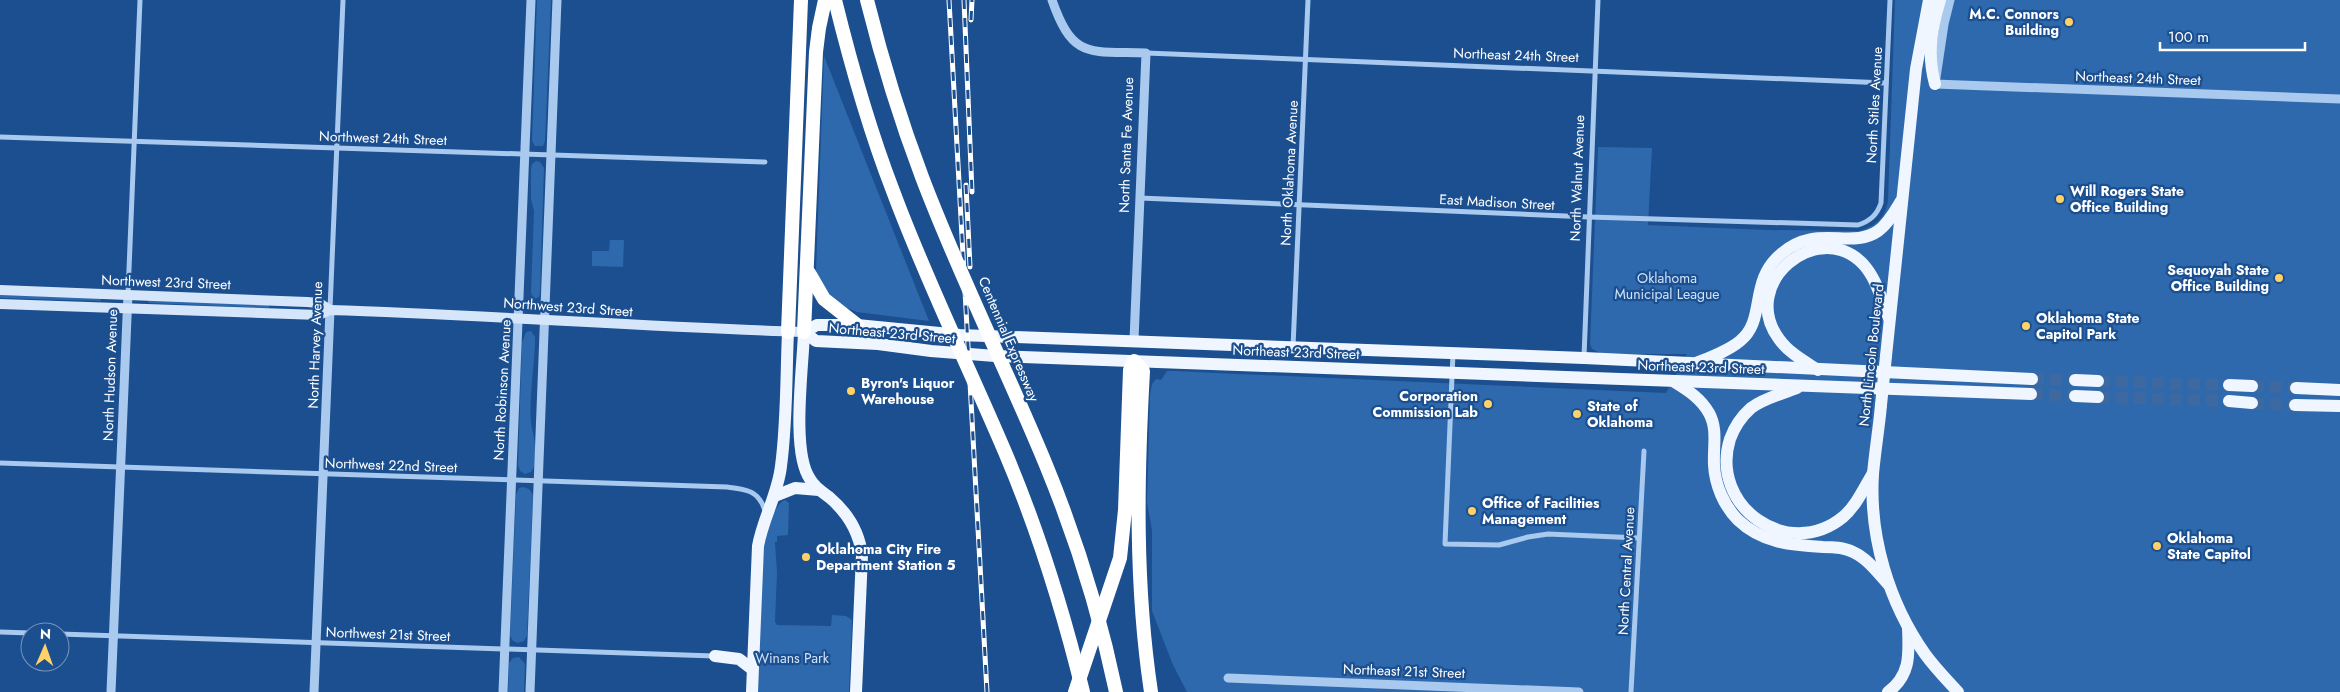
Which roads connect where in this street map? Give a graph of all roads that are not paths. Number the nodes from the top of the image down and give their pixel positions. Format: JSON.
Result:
{"nodes":[{"id":1,"x":140,"y":0,"type":"edge"},
{"id":2,"x":343,"y":0,"type":"edge"},
{"id":3,"x":531,"y":0,"type":"edge"},
{"id":4,"x":556,"y":0,"type":"edge"},
{"id":5,"x":801,"y":0,"type":"edge"},
{"id":6,"x":825,"y":0,"type":"edge"},
{"id":7,"x":835,"y":0,"type":"edge"},
{"id":8,"x":867,"y":0,"type":"edge"},
{"id":9,"x":1052,"y":0,"type":"edge"},
{"id":10,"x":1308,"y":0,"type":"edge"},
{"id":11,"x":1598,"y":0,"type":"edge"},
{"id":12,"x":1890,"y":0,"type":"edge"},
{"id":13,"x":1929,"y":0,"type":"edge"},
{"id":14,"x":1940,"y":0,"type":"edge"},
{"id":15,"x":1950,"y":0,"type":"edge"},
{"id":16,"x":1146,"y":53,"type":"junction"},
{"id":17,"x":1306,"y":60,"type":"junction"},
{"id":18,"x":1595,"y":72,"type":"junction"},
{"id":19,"x":1886,"y":83,"type":"junction"},
{"id":20,"x":1935,"y":84,"type":"junction"},
{"id":21,"x":2340,"y":99,"type":"edge"},
{"id":22,"x":0,"y":137,"type":"edge"},
{"id":23,"x":134,"y":142,"type":"junction"},
{"id":24,"x":336,"y":148,"type":"junction"},
{"id":25,"x":526,"y":154,"type":"junction"},
{"id":26,"x":551,"y":155,"type":"junction"},
{"id":27,"x":765,"y":162,"type":"dead end"},
{"id":28,"x":1139,"y":198,"type":"junction"},
{"id":29,"x":1903,"y":199,"type":"junction"},
{"id":30,"x":1299,"y":204,"type":"junction"},
{"id":31,"x":1879,"y":210,"type":"joint"},
{"id":32,"x":1589,"y":218,"type":"junction"},
{"id":33,"x":808,"y":273,"type":"junction"},
{"id":34,"x":0,"y":290,"type":"edge"},
{"id":35,"x":128,"y":294,"type":"junction"},
{"id":36,"x":0,"y":304,"type":"edge"},
{"id":37,"x":127,"y":309,"type":"junction"},
{"id":38,"x":330,"y":310,"type":"junction"},
{"id":39,"x":519,"y":317,"type":"junction"},
{"id":40,"x":545,"y":319,"type":"junction"},
{"id":41,"x":1890,"y":319,"type":"junction"},
{"id":42,"x":857,"y":325,"type":"junction"},
{"id":43,"x":788,"y":332,"type":"junction"},
{"id":44,"x":804,"y":332,"type":"junction"},
{"id":45,"x":1134,"y":340,"type":"junction"},
{"id":46,"x":1293,"y":347,"type":"junction"},
{"id":47,"x":1453,"y":353,"type":"junction"},
{"id":48,"x":1584,"y":358,"type":"junction"},
{"id":49,"x":1134,"y":361,"type":"junction"},
{"id":50,"x":1694,"y":364,"type":"junction"},
{"id":51,"x":1818,"y":370,"type":"junction"},
{"id":52,"x":1452,"y":374,"type":"junction"},
{"id":53,"x":2032,"y":379,"type":"tunnel mouth"},
{"id":54,"x":2075,"y":380,"type":"tunnel mouth"},
{"id":55,"x":2098,"y":380,"type":"tunnel mouth"},
{"id":56,"x":1673,"y":381,"type":"junction"},
{"id":57,"x":2230,"y":385,"type":"tunnel mouth"},
{"id":58,"x":1802,"y":386,"type":"junction"},
{"id":59,"x":2252,"y":386,"type":"tunnel mouth"},
{"id":60,"x":2296,"y":388,"type":"tunnel mouth"},
{"id":61,"x":2340,"y":390,"type":"edge"},
{"id":62,"x":2031,"y":394,"type":"tunnel mouth"},
{"id":63,"x":2075,"y":396,"type":"tunnel mouth"},
{"id":64,"x":2098,"y":397,"type":"tunnel mouth"},
{"id":65,"x":2229,"y":401,"type":"tunnel mouth"},
{"id":66,"x":2252,"y":403,"type":"tunnel mouth"},
{"id":67,"x":2295,"y":405,"type":"tunnel mouth"},
{"id":68,"x":2340,"y":406,"type":"edge"},
{"id":69,"x":1644,"y":451,"type":"dead end"},
{"id":70,"x":0,"y":463,"type":"edge"},
{"id":71,"x":121,"y":467,"type":"junction"},
{"id":72,"x":1873,"y":473,"type":"junction"},
{"id":73,"x":324,"y":474,"type":"junction"},
{"id":74,"x":512,"y":480,"type":"junction"},
{"id":75,"x":538,"y":481,"type":"junction"},
{"id":76,"x":820,"y":490,"type":"junction"},
{"id":77,"x":775,"y":496,"type":"junction"},
{"id":78,"x":766,"y":516,"type":"junction"},
{"id":79,"x":1639,"y":538,"type":"junction"},
{"id":80,"x":1889,"y":585,"type":"junction"},
{"id":81,"x":1908,"y":628,"type":"junction"},
{"id":82,"x":0,"y":632,"type":"edge"},
{"id":83,"x":20,"y":633,"type":"edge"},
{"id":84,"x":70,"y":634,"type":"edge"},
{"id":85,"x":114,"y":636,"type":"junction"},
{"id":86,"x":316,"y":642,"type":"junction"},
{"id":87,"x":505,"y":649,"type":"junction"},
{"id":88,"x":531,"y":650,"type":"junction"},
{"id":89,"x":715,"y":656,"type":"joint"},
{"id":90,"x":752,"y":669,"type":"junction"},
{"id":91,"x":1228,"y":678,"type":"dead end"},
{"id":92,"x":1150,"y":688,"type":"edge"},
{"id":93,"x":1435,"y":689,"type":"edge"},
{"id":94,"x":111,"y":692,"type":"edge"},
{"id":95,"x":314,"y":692,"type":"edge"},
{"id":96,"x":503,"y":692,"type":"edge"},
{"id":97,"x":530,"y":692,"type":"edge"},
{"id":98,"x":752,"y":692,"type":"edge"},
{"id":99,"x":856,"y":692,"type":"edge"},
{"id":100,"x":1075,"y":692,"type":"edge"},
{"id":101,"x":1083,"y":692,"type":"edge"},
{"id":102,"x":1116,"y":692,"type":"edge"},
{"id":103,"x":1578,"y":692,"type":"edge"},
{"id":104,"x":1632,"y":692,"type":"edge"},
{"id":105,"x":1888,"y":692,"type":"edge"},
{"id":106,"x":1958,"y":692,"type":"edge"}],
"edges":[{"from":1,"to":23,"type":"street","name":"North Hudson Avenue"},
{"from":2,"to":24,"type":"street","name":"North Harvey Avenue"},
{"from":3,"to":25,"type":"street","name":"North Robinson Avenue"},
{"from":4,"to":26,"type":"street"},
{"from":5,"to":43,"type":"highway"},
{"from":6,"to":33,"type":"highway"},
{"from":7,"to":101,"type":"highway","bridge":true},
{"from":8,"to":102,"type":"highway","name":"Centennial Expressway","bridge":true},
{"from":9,"to":16,"type":"street"},
{"from":10,"to":17,"type":"street","name":"North Oklahoma Avenue"},
{"from":11,"to":18,"type":"street","name":"North Walnut Avenue"},
{"from":12,"to":19,"type":"street","name":"North Stiles Avenue"},
{"from":13,"to":29,"type":"main road","name":"North Lincoln Boulevard"},
{"from":14,"to":20,"type":"main road"},
{"from":15,"to":20,"type":"street"},
{"from":16,"to":17,"type":"street","name":"Northeast 24th Street"},
{"from":16,"to":28,"type":"street","name":"North Santa Fe Avenue"},
{"from":17,"to":18,"type":"street","name":"Northeast 24th Street"},
{"from":17,"to":30,"type":"street","name":"North Oklahoma Avenue"},
{"from":18,"to":19,"type":"street","name":"Northeast 24th Street"},
{"from":18,"to":32,"type":"street","name":"North Walnut Avenue"},
{"from":19,"to":31,"type":"street","name":"North Stiles Avenue"},
{"from":20,"to":21,"type":"street","name":"Northeast 24th Street"},
{"from":22,"to":23,"type":"street","name":"Northwest 24th Street"},
{"from":23,"to":24,"type":"street","name":"Northwest 24th Street"},
{"from":23,"to":35,"type":"street","name":"North Hudson Avenue"},
{"from":24,"to":25,"type":"street","name":"Northwest 24th Street"},
{"from":24,"to":38,"type":"street","name":"North Harvey Avenue"},
{"from":25,"to":26,"type":"street","name":"Northwest 24th Street"},
{"from":25,"to":39,"type":"street","name":"North Robinson Avenue"},
{"from":26,"to":27,"type":"street","name":"Northwest 24th Street"},
{"from":26,"to":40,"type":"street"},
{"from":28,"to":30,"type":"street","name":"East Madison Street"},
{"from":28,"to":45,"type":"street","name":"North Santa Fe Avenue"},
{"from":29,"to":41,"type":"main road","name":"North Lincoln Boulevard"},
{"from":29,"to":50,"type":"main road"},
{"from":30,"to":32,"type":"street","name":"East Madison Street"},
{"from":30,"to":46,"type":"street","name":"North Oklahoma Avenue"},
{"from":31,"to":32,"type":"street","name":"East Madison Street"},
{"from":32,"to":48,"type":"street","name":"North Walnut Avenue"},
{"from":33,"to":42,"type":"highway"},
{"from":33,"to":44,"type":"highway"},
{"from":34,"to":35,"type":"main road","name":"Northwest 23rd Street"},
{"from":35,"to":37,"type":"street","name":"North Hudson Avenue"},
{"from":35,"to":38,"type":"main road","name":"Northwest 23rd Street"},
{"from":36,"to":37,"type":"main road","name":"Northwest 23rd Street"},
{"from":37,"to":38,"type":"main road","name":"Northwest 23rd Street"},
{"from":37,"to":71,"type":"street","name":"North Hudson Avenue"},
{"from":38,"to":39,"type":"main road","name":"Northwest 23rd Street"},
{"from":38,"to":73,"type":"street","name":"North Harvey Avenue"},
{"from":39,"to":40,"type":"main road","name":"Northwest 23rd Street"},
{"from":39,"to":74,"type":"street","name":"North Robinson Avenue"},
{"from":40,"to":43,"type":"main road","name":"Northwest 23rd Street"},
{"from":40,"to":75,"type":"street"},
{"from":41,"to":51,"type":"main road"},
{"from":41,"to":72,"type":"main road","name":"North Lincoln Boulevard","bridge":true},
{"from":42,"to":44,"type":"main road","name":"Northeast 23rd Street"},
{"from":42,"to":45,"type":"main road","name":"Northeast 23rd Street"},
{"from":43,"to":44,"type":"main road","name":"Northwest 23rd Street"},
{"from":43,"to":77,"type":"main road"},
{"from":44,"to":49,"type":"main road","name":"Northeast 23rd Street"},
{"from":44,"to":76,"type":"main road"},
{"from":45,"to":46,"type":"main road","name":"Northeast 23rd Street"},
{"from":45,"to":49,"type":"main road","name":"North Santa Fe Avenue"},
{"from":46,"to":47,"type":"main road","name":"Northeast 23rd Street"},
{"from":47,"to":48,"type":"main road","name":"Northeast 23rd Street"},
{"from":47,"to":52,"type":"street"},
{"from":48,"to":50,"type":"main road","name":"Northeast 23rd Street"},
{"from":49,"to":52,"type":"main road","name":"Northeast 23rd Street"},
{"from":49,"to":92,"type":"highway"},
{"from":49,"to":100,"type":"highway","bridge":true},
{"from":50,"to":51,"type":"main road","name":"Northeast 23rd Street"},
{"from":51,"to":53,"type":"main road","name":"Northeast 23rd Street"},
{"from":52,"to":56,"type":"main road","name":"Northeast 23rd Street"},
{"from":52,"to":79,"type":"street"},
{"from":54,"to":55,"type":"main road"},
{"from":56,"to":58,"type":"main road","name":"Northeast 23rd Street"},
{"from":56,"to":80,"type":"main road"},
{"from":57,"to":59,"type":"main road"},
{"from":58,"to":62,"type":"main road","name":"Northeast 23rd Street"},
{"from":58,"to":72,"type":"main road"},
{"from":60,"to":61,"type":"main road"},
{"from":63,"to":64,"type":"main road"},
{"from":65,"to":66,"type":"main road"},
{"from":67,"to":68,"type":"main road"},
{"from":69,"to":79,"type":"street","name":"North Central Avenue"},
{"from":70,"to":71,"type":"street","name":"Northwest 22nd Street"},
{"from":71,"to":73,"type":"street","name":"Northwest 22nd Street"},
{"from":71,"to":85,"type":"street","name":"North Hudson Avenue"},
{"from":72,"to":80,"type":"main road","name":"North Lincoln Boulevard"},
{"from":73,"to":74,"type":"street","name":"Northwest 22nd Street"},
{"from":73,"to":86,"type":"street","name":"North Harvey Avenue"},
{"from":74,"to":75,"type":"street","name":"Northwest 22nd Street"},
{"from":74,"to":87,"type":"street","name":"North Robinson Avenue"},
{"from":75,"to":78,"type":"street","name":"Northwest 22nd Street"},
{"from":75,"to":88,"type":"street"},
{"from":76,"to":77,"type":"main road"},
{"from":76,"to":99,"type":"main road"},
{"from":77,"to":78,"type":"main road"},
{"from":78,"to":90,"type":"main road"},
{"from":79,"to":104,"type":"street","name":"North Central Avenue"},
{"from":80,"to":81,"type":"main road","name":"North Lincoln Boulevard"},
{"from":81,"to":105,"type":"main road"},
{"from":81,"to":106,"type":"main road","name":"North Lincoln Boulevard"},
{"from":82,"to":83,"type":"street"},
{"from":84,"to":85,"type":"street","name":"Northwest 21st Street"},
{"from":85,"to":86,"type":"street","name":"Northwest 21st Street"},
{"from":85,"to":94,"type":"street","name":"North Hudson Avenue"},
{"from":86,"to":87,"type":"street","name":"Northwest 21st Street"},
{"from":86,"to":95,"type":"street","name":"North Harvey Avenue"},
{"from":87,"to":88,"type":"street","name":"Northwest 21st Street"},
{"from":87,"to":96,"type":"street","name":"North Robinson Avenue"},
{"from":88,"to":89,"type":"street","name":"Northwest 21st Street"},
{"from":88,"to":97,"type":"street"},
{"from":89,"to":90,"type":"main road"},
{"from":90,"to":98,"type":"main road"},
{"from":91,"to":93,"type":"street","name":"Northeast 21st Street"},
{"from":93,"to":103,"type":"street","name":"Northeast 21st Street"}]}
